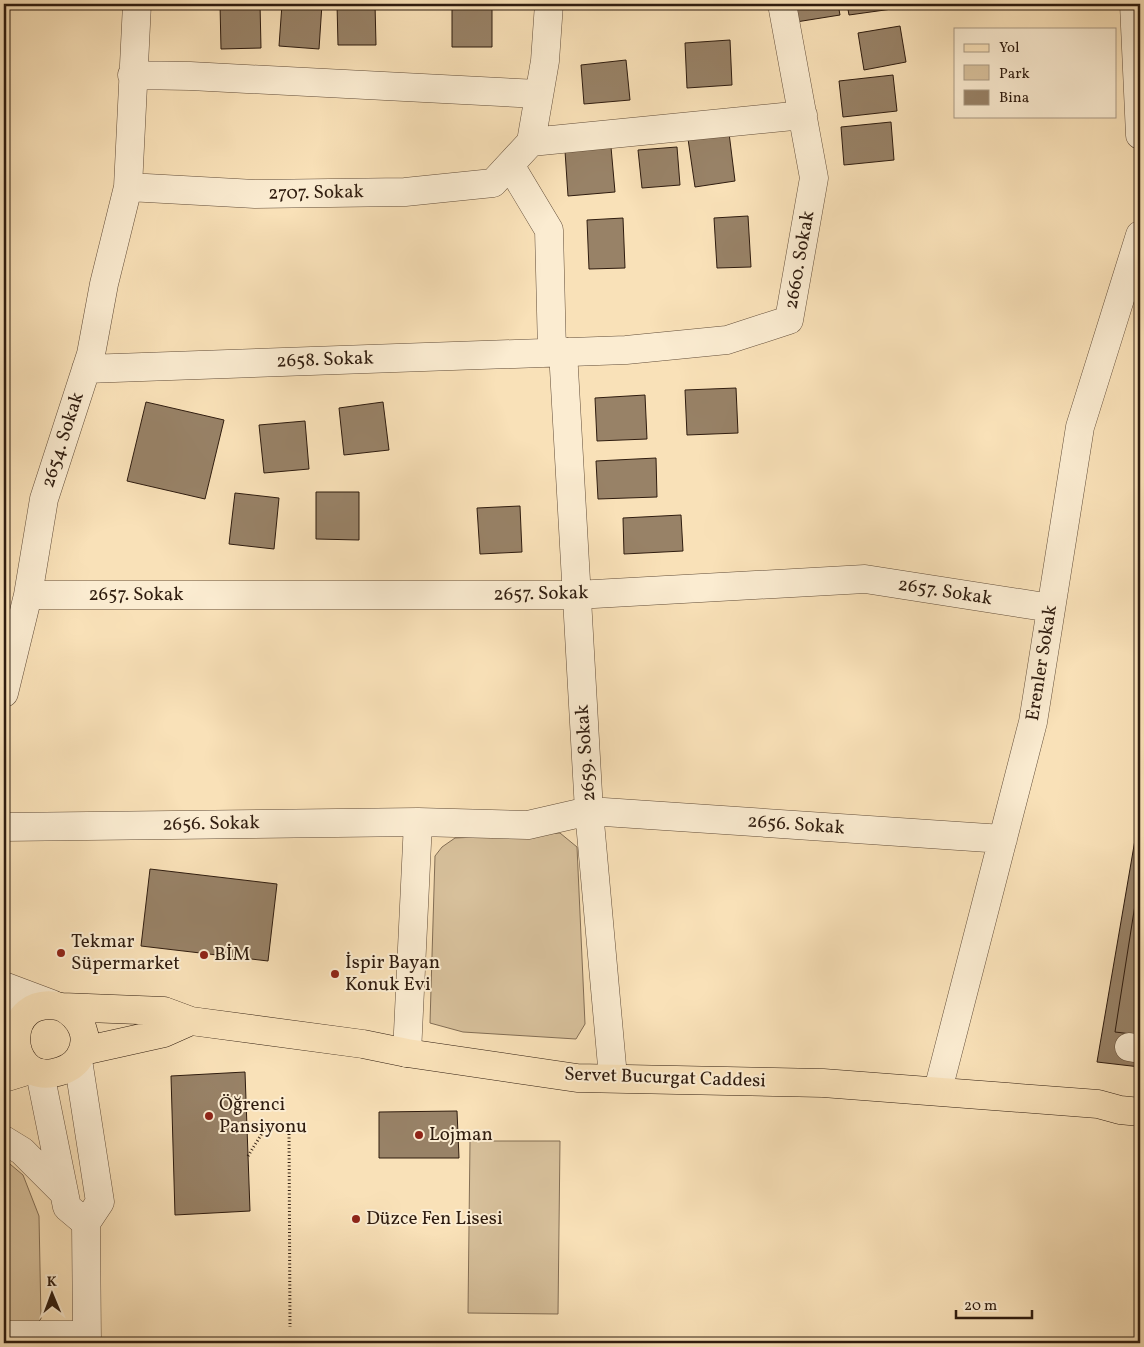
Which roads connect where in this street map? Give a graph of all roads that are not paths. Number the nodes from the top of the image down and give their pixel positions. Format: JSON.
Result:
{"nodes":[{"id":1,"x":137,"y":4,"type":"edge"},
{"id":2,"x":548,"y":4,"type":"edge"},
{"id":3,"x":782,"y":4,"type":"edge"},
{"id":4,"x":1134,"y":4,"type":"edge"},
{"id":5,"x":132,"y":75,"type":"junction"},
{"id":6,"x":539,"y":94,"type":"junction"},
{"id":7,"x":803,"y":115,"type":"junction"},
{"id":8,"x":1140,"y":136,"type":"edge"},
{"id":9,"x":531,"y":142,"type":"junction"},
{"id":10,"x":510,"y":164,"type":"junction"},
{"id":11,"x":128,"y":187,"type":"junction"},
{"id":12,"x":1140,"y":235,"type":"edge"},
{"id":13,"x":557,"y":351,"type":"junction"},
{"id":14,"x":86,"y":369,"type":"junction"},
{"id":15,"x":28,"y":595,"type":"junction"},
{"id":16,"x":576,"y":595,"type":"junction"},
{"id":17,"x":1051,"y":608,"type":"junction"},
{"id":18,"x":4,"y":694,"type":"edge"},
{"id":19,"x":589,"y":811,"type":"junction"},
{"id":20,"x":418,"y":822,"type":"junction"},
{"id":21,"x":4,"y":827,"type":"edge"},
{"id":22,"x":1003,"y":839,"type":"junction"},
{"id":23,"x":4,"y":986,"type":"edge"},
{"id":24,"x":57,"y":1005,"type":"junction"},
{"id":25,"x":191,"y":1021,"type":"junction"},
{"id":26,"x":10,"y":1024,"type":"edge"},
{"id":27,"x":407,"y":1053,"type":"junction"},
{"id":28,"x":80,"y":1056,"type":"junction"},
{"id":29,"x":35,"y":1071,"type":"junction"},
{"id":30,"x":613,"y":1077,"type":"junction"},
{"id":31,"x":4,"y":1078,"type":"edge"},
{"id":32,"x":938,"y":1090,"type":"junction"},
{"id":33,"x":1140,"y":1112,"type":"edge"},
{"id":34,"x":4,"y":1140,"type":"edge"},
{"id":35,"x":64,"y":1193,"type":"junction"},
{"id":36,"x":86,"y":1223,"type":"junction"},
{"id":37,"x":4,"y":1335,"type":"edge"},
{"id":38,"x":87,"y":1339,"type":"edge"}],
"edges":[{"from":1,"to":5,"type":"street"},
{"from":2,"to":6,"type":"street"},
{"from":3,"to":7,"type":"street","name":"2660. Sokak"},
{"from":4,"to":8,"type":"street"},
{"from":5,"to":6,"type":"street"},
{"from":5,"to":11,"type":"street"},
{"from":6,"to":9,"type":"street"},
{"from":7,"to":9,"type":"street"},
{"from":7,"to":13,"type":"street","name":"2660. Sokak"},
{"from":9,"to":10,"type":"street","name":"2707. Sokak"},
{"from":10,"to":11,"type":"street","name":"2707. Sokak"},
{"from":10,"to":13,"type":"street","name":"2659. Sokak"},
{"from":11,"to":14,"type":"street","name":"2654. Sokak"},
{"from":12,"to":17,"type":"street","name":"Erenler Sokak"},
{"from":13,"to":14,"type":"street","name":"2658. Sokak"},
{"from":13,"to":16,"type":"street","name":"2659. Sokak"},
{"from":14,"to":15,"type":"street","name":"2654. Sokak"},
{"from":15,"to":16,"type":"street","name":"2657. Sokak"},
{"from":15,"to":18,"type":"street","name":"2654. Sokak"},
{"from":16,"to":17,"type":"street","name":"2657. Sokak"},
{"from":16,"to":19,"type":"street","name":"2659. Sokak"},
{"from":17,"to":22,"type":"street","name":"Erenler Sokak"},
{"from":19,"to":20,"type":"street","name":"2659. Sokak"},
{"from":19,"to":22,"type":"street","name":"2656. Sokak"},
{"from":19,"to":30,"type":"street"},
{"from":20,"to":21,"type":"street","name":"2656. Sokak"},
{"from":20,"to":27,"type":"street"},
{"from":22,"to":32,"type":"street","name":"Erenler Sokak"},
{"from":23,"to":24,"type":"street"},
{"from":24,"to":25,"type":"main road","name":"Servet Bucurgat Caddesi"},
{"from":24,"to":26,"type":"main road"},
{"from":24,"to":28,"type":"main road"},
{"from":25,"to":27,"type":"main road","name":"Servet Bucurgat Caddesi"},
{"from":25,"to":28,"type":"main road"},
{"from":26,"to":29,"type":"main road"},
{"from":27,"to":30,"type":"main road","name":"Servet Bucurgat Caddesi"},
{"from":28,"to":29,"type":"main road"},
{"from":28,"to":36,"type":"street"},
{"from":29,"to":31,"type":"main road"},
{"from":29,"to":35,"type":"street"},
{"from":30,"to":32,"type":"main road","name":"Servet Bucurgat Caddesi"},
{"from":32,"to":33,"type":"main road","name":"Servet Bucurgat Caddesi"},
{"from":34,"to":35,"type":"street"},
{"from":35,"to":36,"type":"street"},
{"from":36,"to":38,"type":"street"},
{"from":37,"to":38,"type":"street"}]}
